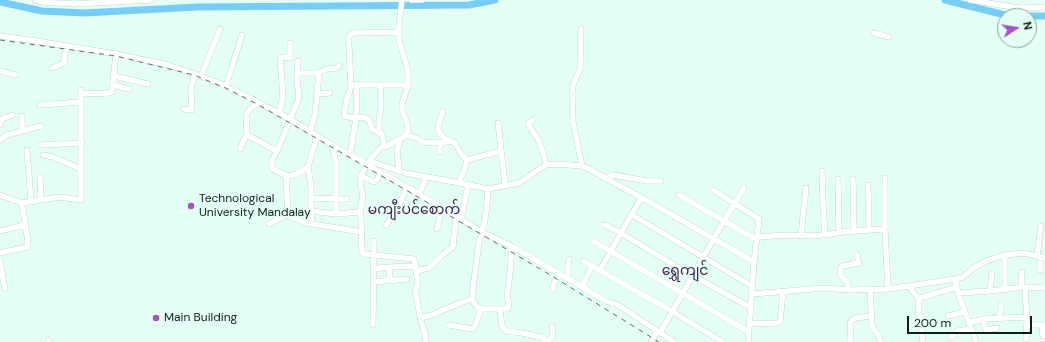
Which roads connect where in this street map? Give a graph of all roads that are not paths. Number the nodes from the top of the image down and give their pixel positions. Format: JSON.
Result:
{"nodes":[{"id":1,"x":34,"y":0,"type":"edge"},
{"id":2,"x":151,"y":0,"type":"edge"},
{"id":3,"x":411,"y":0,"type":"edge"},
{"id":4,"x":422,"y":0,"type":"edge"},
{"id":5,"x":970,"y":0,"type":"edge"},
{"id":6,"x":402,"y":1,"type":"edge"},
{"id":7,"x":1045,"y":7,"type":"edge"},
{"id":8,"x":220,"y":29,"type":"dead end"},
{"id":9,"x":581,"y":29,"type":"dead end"},
{"id":10,"x":399,"y":32,"type":"junction"},
{"id":11,"x":874,"y":33,"type":"dead end"},
{"id":12,"x":242,"y":35,"type":"dead end"},
{"id":13,"x":0,"y":36,"type":"edge"},
{"id":14,"x":889,"y":37,"type":"dead end"},
{"id":15,"x":290,"y":43,"type":"dead end"},
{"id":16,"x":66,"y":46,"type":"junction"},
{"id":17,"x":116,"y":54,"type":"junction"},
{"id":18,"x":298,"y":61,"type":"dead end"},
{"id":19,"x":339,"y":66,"type":"dead end"},
{"id":20,"x":52,"y":68,"type":"dead end"},
{"id":21,"x":0,"y":71,"type":"edge"},
{"id":22,"x":319,"y":72,"type":"junction"},
{"id":23,"x":297,"y":73,"type":"junction"},
{"id":24,"x":14,"y":75,"type":"dead end"},
{"id":25,"x":198,"y":75,"type":"junction"},
{"id":26,"x":114,"y":76,"type":"junction"},
{"id":27,"x":148,"y":84,"type":"dead end"},
{"id":28,"x":354,"y":85,"type":"junction"},
{"id":29,"x":380,"y":85,"type":"junction"},
{"id":30,"x":408,"y":85,"type":"junction"},
{"id":31,"x":113,"y":86,"type":"junction"},
{"id":32,"x":226,"y":86,"type":"junction"},
{"id":33,"x":129,"y":89,"type":"dead end"},
{"id":34,"x":330,"y":93,"type":"dead end"},
{"id":35,"x":318,"y":94,"type":"junction"},
{"id":36,"x":81,"y":102,"type":"junction"},
{"id":37,"x":260,"y":104,"type":"junction"},
{"id":38,"x":40,"y":105,"type":"dead end"},
{"id":39,"x":184,"y":109,"type":"dead end"},
{"id":40,"x":442,"y":111,"type":"dead end"},
{"id":41,"x":12,"y":114,"type":"dead end"},
{"id":42,"x":279,"y":114,"type":"junction"},
{"id":43,"x":22,"y":116,"type":"dead end"},
{"id":44,"x":356,"y":118,"type":"junction"},
{"id":45,"x":1,"y":119,"type":"edge"},
{"id":46,"x":290,"y":119,"type":"junction"},
{"id":47,"x":533,"y":120,"type":"dead end"},
{"id":48,"x":498,"y":123,"type":"dead end"},
{"id":49,"x":41,"y":126,"type":"dead end"},
{"id":50,"x":22,"y":131,"type":"junction"},
{"id":51,"x":310,"y":132,"type":"junction"},
{"id":52,"x":247,"y":135,"type":"junction"},
{"id":53,"x":382,"y":135,"type":"junction"},
{"id":54,"x":407,"y":135,"type":"junction"},
{"id":55,"x":316,"y":136,"type":"junction"},
{"id":56,"x":400,"y":139,"type":"junction"},
{"id":57,"x":0,"y":140,"type":"edge"},
{"id":58,"x":451,"y":141,"type":"junction"},
{"id":59,"x":82,"y":143,"type":"junction"},
{"id":60,"x":440,"y":143,"type":"junction"},
{"id":61,"x":41,"y":145,"type":"dead end"},
{"id":62,"x":332,"y":145,"type":"junction"},
{"id":63,"x":385,"y":147,"type":"junction"},
{"id":64,"x":27,"y":150,"type":"dead end"},
{"id":65,"x":240,"y":150,"type":"dead end"},
{"id":66,"x":501,"y":151,"type":"junction"},
{"id":67,"x":277,"y":152,"type":"junction"},
{"id":68,"x":440,"y":152,"type":"dead end"},
{"id":69,"x":43,"y":155,"type":"dead end"},
{"id":70,"x":350,"y":155,"type":"junction"},
{"id":71,"x":467,"y":160,"type":"junction"},
{"id":72,"x":368,"y":163,"type":"junction"},
{"id":73,"x":546,"y":165,"type":"junction"},
{"id":74,"x":582,"y":166,"type":"junction"},
{"id":75,"x":308,"y":167,"type":"junction"},
{"id":76,"x":81,"y":168,"type":"junction"},
{"id":77,"x":399,"y":171,"type":"junction"},
{"id":78,"x":822,"y":171,"type":"dead end"},
{"id":79,"x":380,"y":173,"type":"junction"},
{"id":80,"x":405,"y":173,"type":"junction"},
{"id":81,"x":286,"y":176,"type":"junction"},
{"id":82,"x":361,"y":176,"type":"junction"},
{"id":83,"x":40,"y":177,"type":"dead end"},
{"id":84,"x":426,"y":177,"type":"junction"},
{"id":85,"x":885,"y":178,"type":"dead end"},
{"id":86,"x":606,"y":179,"type":"junction"},
{"id":87,"x":838,"y":179,"type":"dead end"},
{"id":88,"x":853,"y":179,"type":"dead end"},
{"id":89,"x":661,"y":180,"type":"dead end"},
{"id":90,"x":460,"y":183,"type":"junction"},
{"id":91,"x":402,"y":184,"type":"junction"},
{"id":92,"x":468,"y":185,"type":"junction"},
{"id":93,"x":505,"y":185,"type":"junction"},
{"id":94,"x":868,"y":185,"type":"dead end"},
{"id":95,"x":407,"y":188,"type":"junction"},
{"id":96,"x":744,"y":188,"type":"dead end"},
{"id":97,"x":806,"y":188,"type":"dead end"},
{"id":98,"x":488,"y":189,"type":"junction"},
{"id":99,"x":713,"y":190,"type":"dead end"},
{"id":100,"x":0,"y":195,"type":"edge"},
{"id":101,"x":419,"y":195,"type":"junction"},
{"id":102,"x":679,"y":195,"type":"dead end"},
{"id":103,"x":312,"y":198,"type":"junction"},
{"id":104,"x":336,"y":198,"type":"junction"},
{"id":105,"x":641,"y":198,"type":"junction"},
{"id":106,"x":346,"y":199,"type":"dead end"},
{"id":107,"x":41,"y":200,"type":"junction"},
{"id":108,"x":31,"y":201,"type":"junction"},
{"id":109,"x":22,"y":203,"type":"junction"},
{"id":110,"x":734,"y":204,"type":"junction"},
{"id":111,"x":442,"y":208,"type":"junction"},
{"id":112,"x":310,"y":210,"type":"junction"},
{"id":113,"x":299,"y":212,"type":"dead end"},
{"id":114,"x":360,"y":212,"type":"junction"},
{"id":115,"x":336,"y":214,"type":"junction"},
{"id":116,"x":288,"y":215,"type":"junction"},
{"id":117,"x":632,"y":215,"type":"junction"},
{"id":118,"x":458,"y":218,"type":"junction"},
{"id":119,"x":724,"y":221,"type":"junction"},
{"id":120,"x":269,"y":224,"type":"dead end"},
{"id":121,"x":312,"y":224,"type":"junction"},
{"id":122,"x":25,"y":225,"type":"junction"},
{"id":123,"x":386,"y":225,"type":"dead end"},
{"id":124,"x":605,"y":225,"type":"dead end"},
{"id":125,"x":1041,"y":226,"type":"dead end"},
{"id":126,"x":437,"y":229,"type":"dead end"},
{"id":127,"x":885,"y":229,"type":"junction"},
{"id":128,"x":869,"y":230,"type":"junction"},
{"id":129,"x":0,"y":231,"type":"edge"},
{"id":130,"x":854,"y":231,"type":"junction"},
{"id":131,"x":362,"y":232,"type":"junction"},
{"id":132,"x":482,"y":232,"type":"junction"},
{"id":133,"x":839,"y":232,"type":"junction"},
{"id":134,"x":621,"y":233,"type":"junction"},
{"id":135,"x":825,"y":235,"type":"junction"},
{"id":136,"x":801,"y":236,"type":"junction"},
{"id":137,"x":714,"y":238,"type":"junction"},
{"id":138,"x":757,"y":239,"type":"junction"},
{"id":139,"x":374,"y":241,"type":"dead end"},
{"id":140,"x":593,"y":241,"type":"dead end"},
{"id":141,"x":511,"y":246,"type":"junction"},
{"id":142,"x":611,"y":251,"type":"junction"},
{"id":143,"x":0,"y":253,"type":"edge"},
{"id":144,"x":857,"y":254,"type":"dead end"},
{"id":145,"x":373,"y":255,"type":"junction"},
{"id":146,"x":1005,"y":255,"type":"junction"},
{"id":147,"x":703,"y":257,"type":"junction"},
{"id":148,"x":1041,"y":257,"type":"edge"},
{"id":149,"x":569,"y":259,"type":"dead end"},
{"id":150,"x":0,"y":261,"type":"edge"},
{"id":151,"x":583,"y":261,"type":"dead end"},
{"id":152,"x":754,"y":262,"type":"junction"},
{"id":153,"x":592,"y":266,"type":"junction"},
{"id":154,"x":389,"y":267,"type":"junction"},
{"id":155,"x":373,"y":269,"type":"junction"},
{"id":156,"x":416,"y":269,"type":"junction"},
{"id":157,"x":600,"y":270,"type":"junction"},
{"id":158,"x":1040,"y":270,"type":"dead end"},
{"id":159,"x":1022,"y":272,"type":"dead end"},
{"id":160,"x":992,"y":273,"type":"dead end"},
{"id":161,"x":560,"y":274,"type":"junction"},
{"id":162,"x":693,"y":275,"type":"junction"},
{"id":163,"x":566,"y":277,"type":"junction"},
{"id":164,"x":407,"y":279,"type":"dead end"},
{"id":165,"x":956,"y":279,"type":"junction"},
{"id":166,"x":390,"y":280,"type":"junction"},
{"id":167,"x":373,"y":282,"type":"junction"},
{"id":168,"x":752,"y":286,"type":"junction"},
{"id":169,"x":909,"y":286,"type":"junction"},
{"id":170,"x":582,"y":287,"type":"junction"},
{"id":171,"x":1023,"y":287,"type":"junction"},
{"id":172,"x":1045,"y":288,"type":"edge"},
{"id":173,"x":5,"y":289,"type":"dead end"},
{"id":174,"x":870,"y":289,"type":"junction"},
{"id":175,"x":888,"y":289,"type":"junction"},
{"id":176,"x":1005,"y":289,"type":"junction"},
{"id":177,"x":553,"y":290,"type":"dead end"},
{"id":178,"x":849,"y":290,"type":"junction"},
{"id":179,"x":958,"y":290,"type":"junction"},
{"id":180,"x":990,"y":291,"type":"junction"},
{"id":181,"x":783,"y":292,"type":"junction"},
{"id":182,"x":683,"y":294,"type":"junction"},
{"id":183,"x":752,"y":294,"type":"junction"},
{"id":184,"x":472,"y":299,"type":"junction"},
{"id":185,"x":919,"y":300,"type":"junction"},
{"id":186,"x":1001,"y":305,"type":"dead end"},
{"id":187,"x":751,"y":307,"type":"junction"},
{"id":188,"x":481,"y":309,"type":"junction"},
{"id":189,"x":500,"y":309,"type":"junction"},
{"id":190,"x":672,"y":312,"type":"junction"},
{"id":191,"x":965,"y":312,"type":"junction"},
{"id":192,"x":871,"y":316,"type":"junction"},
{"id":193,"x":948,"y":316,"type":"dead end"},
{"id":194,"x":1027,"y":317,"type":"junction"},
{"id":195,"x":420,"y":318,"type":"junction"},
{"id":196,"x":998,"y":318,"type":"junction"},
{"id":197,"x":983,"y":319,"type":"junction"},
{"id":198,"x":969,"y":323,"type":"junction"},
{"id":199,"x":750,"y":324,"type":"junction"},
{"id":200,"x":373,"y":325,"type":"dead end"},
{"id":201,"x":449,"y":325,"type":"dead end"},
{"id":202,"x":1027,"y":325,"type":"junction"},
{"id":203,"x":1043,"y":325,"type":"edge"},
{"id":204,"x":552,"y":327,"type":"dead end"},
{"id":205,"x":997,"y":328,"type":"dead end"},
{"id":206,"x":972,"y":329,"type":"junction"},
{"id":207,"x":749,"y":332,"type":"junction"},
{"id":208,"x":660,"y":333,"type":"junction"},
{"id":209,"x":1043,"y":336,"type":"dead end"},
{"id":210,"x":951,"y":337,"type":"dead end"},
{"id":211,"x":1026,"y":339,"type":"dead end"},
{"id":212,"x":545,"y":341,"type":"edge"},
{"id":213,"x":426,"y":342,"type":"edge"},
{"id":214,"x":651,"y":342,"type":"edge"},
{"id":215,"x":674,"y":342,"type":"edge"},
{"id":216,"x":723,"y":342,"type":"edge"},
{"id":217,"x":748,"y":342,"type":"edge"},
{"id":218,"x":851,"y":342,"type":"edge"},
{"id":219,"x":881,"y":342,"type":"edge"},
{"id":220,"x":923,"y":342,"type":"edge"},
{"id":221,"x":976,"y":342,"type":"edge"}],
"edges":[{"from":1,"to":2,"type":"street"},
{"from":3,"to":4,"type":"street"},
{"from":5,"to":7,"type":"street"},
{"from":6,"to":10,"type":"street"},
{"from":8,"to":25,"type":"street"},
{"from":9,"to":74,"type":"street"},
{"from":10,"to":28,"type":"street"},
{"from":10,"to":30,"type":"street"},
{"from":11,"to":14,"type":"street"},
{"from":12,"to":32,"type":"street"},
{"from":13,"to":16,"type":"street"},
{"from":15,"to":42,"type":"street"},
{"from":16,"to":17,"type":"street"},
{"from":16,"to":20,"type":"street"},
{"from":17,"to":25,"type":"street"},
{"from":17,"to":26,"type":"street"},
{"from":18,"to":23,"type":"street"},
{"from":19,"to":22,"type":"street"},
{"from":21,"to":24,"type":"street"},
{"from":22,"to":23,"type":"street"},
{"from":22,"to":35,"type":"street"},
{"from":23,"to":46,"type":"street"},
{"from":25,"to":32,"type":"street"},
{"from":25,"to":39,"type":"street"},
{"from":26,"to":27,"type":"street"},
{"from":26,"to":31,"type":"street"},
{"from":28,"to":29,"type":"street"},
{"from":28,"to":44,"type":"street"},
{"from":28,"to":44,"type":"street"},
{"from":29,"to":30,"type":"street"},
{"from":29,"to":53,"type":"street"},
{"from":30,"to":54,"type":"street"},
{"from":31,"to":33,"type":"street"},
{"from":31,"to":36,"type":"street"},
{"from":32,"to":37,"type":"street"},
{"from":34,"to":35,"type":"street"},
{"from":35,"to":51,"type":"street"},
{"from":36,"to":38,"type":"street"},
{"from":36,"to":59,"type":"street"},
{"from":37,"to":42,"type":"street"},
{"from":37,"to":52,"type":"street"},
{"from":40,"to":58,"type":"street"},
{"from":41,"to":45,"type":"street"},
{"from":42,"to":46,"type":"street"},
{"from":43,"to":50,"type":"street"},
{"from":44,"to":53,"type":"street"},
{"from":44,"to":70,"type":"street"},
{"from":46,"to":51,"type":"street"},
{"from":46,"to":67,"type":"street"},
{"from":47,"to":73,"type":"street"},
{"from":48,"to":66,"type":"street"},
{"from":49,"to":50,"type":"street"},
{"from":50,"to":57,"type":"street"},
{"from":51,"to":55,"type":"street"},
{"from":52,"to":65,"type":"street"},
{"from":52,"to":67,"type":"street"},
{"from":53,"to":63,"type":"street"},
{"from":54,"to":56,"type":"street"},
{"from":54,"to":60,"type":"street"},
{"from":55,"to":62,"type":"street"},
{"from":55,"to":75,"type":"street"},
{"from":56,"to":63,"type":"street"},
{"from":56,"to":77,"type":"street"},
{"from":58,"to":60,"type":"street"},
{"from":58,"to":71,"type":"street"},
{"from":59,"to":61,"type":"street"},
{"from":59,"to":76,"type":"street"},
{"from":60,"to":68,"type":"street"},
{"from":62,"to":70,"type":"street"},
{"from":62,"to":104,"type":"street"},
{"from":63,"to":72,"type":"street"},
{"from":64,"to":108,"type":"street"},
{"from":66,"to":71,"type":"street"},
{"from":66,"to":93,"type":"street"},
{"from":67,"to":81,"type":"street"},
{"from":69,"to":76,"type":"street"},
{"from":70,"to":72,"type":"street"},
{"from":71,"to":90,"type":"street"},
{"from":72,"to":77,"type":"street"},
{"from":72,"to":79,"type":"street"},
{"from":72,"to":82,"type":"street"},
{"from":73,"to":74,"type":"street"},
{"from":73,"to":93,"type":"street"},
{"from":74,"to":86,"type":"street"},
{"from":75,"to":81,"type":"street"},
{"from":75,"to":103,"type":"street"},
{"from":76,"to":107,"type":"street"},
{"from":77,"to":80,"type":"street"},
{"from":78,"to":135,"type":"street"},
{"from":79,"to":82,"type":"street"},
{"from":79,"to":91,"type":"street"},
{"from":80,"to":84,"type":"street"},
{"from":80,"to":91,"type":"street"},
{"from":81,"to":116,"type":"street"},
{"from":82,"to":114,"type":"street"},
{"from":83,"to":107,"type":"street"},
{"from":84,"to":90,"type":"street"},
{"from":84,"to":101,"type":"street"},
{"from":85,"to":127,"type":"street"},
{"from":86,"to":89,"type":"street"},
{"from":86,"to":105,"type":"street"},
{"from":87,"to":133,"type":"street"},
{"from":88,"to":130,"type":"street"},
{"from":90,"to":92,"type":"street"},
{"from":91,"to":95,"type":"street"},
{"from":92,"to":98,"type":"street"},
{"from":92,"to":118,"type":"street"},
{"from":93,"to":98,"type":"street"},
{"from":94,"to":128,"type":"street"},
{"from":95,"to":101,"type":"street"},
{"from":95,"to":123,"type":"street"},
{"from":96,"to":110,"type":"street"},
{"from":97,"to":136,"type":"street"},
{"from":98,"to":132,"type":"street"},
{"from":99,"to":110,"type":"street"},
{"from":100,"to":109,"type":"street"},
{"from":101,"to":111,"type":"street"},
{"from":102,"to":119,"type":"street"},
{"from":103,"to":104,"type":"street"},
{"from":103,"to":112,"type":"street"},
{"from":104,"to":106,"type":"street"},
{"from":104,"to":115,"type":"street"},
{"from":105,"to":117,"type":"street"},
{"from":105,"to":137,"type":"street"},
{"from":107,"to":108,"type":"street"},
{"from":108,"to":109,"type":"street"},
{"from":109,"to":122,"type":"street"},
{"from":110,"to":119,"type":"street"},
{"from":110,"to":138,"type":"street"},
{"from":111,"to":118,"type":"street"},
{"from":111,"to":126,"type":"street"},
{"from":112,"to":115,"type":"street"},
{"from":112,"to":121,"type":"street"},
{"from":113,"to":116,"type":"street"},
{"from":114,"to":115,"type":"street"},
{"from":114,"to":131,"type":"street"},
{"from":116,"to":120,"type":"street"},
{"from":116,"to":121,"type":"street"},
{"from":117,"to":134,"type":"street"},
{"from":117,"to":147,"type":"street"},
{"from":118,"to":132,"type":"street"},
{"from":118,"to":156,"type":"street"},
{"from":119,"to":137,"type":"street"},
{"from":119,"to":138,"type":"street"},
{"from":121,"to":131,"type":"street"},
{"from":122,"to":129,"type":"street"},
{"from":122,"to":143,"type":"street"},
{"from":124,"to":134,"type":"street"},
{"from":125,"to":148,"type":"street"},
{"from":127,"to":128,"type":"street"},
{"from":127,"to":175,"type":"street"},
{"from":128,"to":130,"type":"street"},
{"from":130,"to":133,"type":"street"},
{"from":131,"to":145,"type":"street"},
{"from":132,"to":141,"type":"street"},
{"from":132,"to":184,"type":"street"},
{"from":133,"to":135,"type":"street"},
{"from":134,"to":142,"type":"street"},
{"from":134,"to":162,"type":"street"},
{"from":135,"to":136,"type":"street"},
{"from":136,"to":138,"type":"street"},
{"from":137,"to":147,"type":"street"},
{"from":137,"to":152,"type":"street"},
{"from":138,"to":152,"type":"street"},
{"from":139,"to":145,"type":"street"},
{"from":140,"to":142,"type":"street"},
{"from":141,"to":161,"type":"street"},
{"from":141,"to":189,"type":"street"},
{"from":142,"to":157,"type":"street"},
{"from":142,"to":182,"type":"street"},
{"from":144,"to":178,"type":"street"},
{"from":145,"to":155,"type":"street"},
{"from":145,"to":156,"type":"street"},
{"from":146,"to":148,"type":"street"},
{"from":146,"to":165,"type":"street"},
{"from":146,"to":176,"type":"street"},
{"from":147,"to":162,"type":"street"},
{"from":147,"to":168,"type":"street"},
{"from":148,"to":158,"type":"street"},
{"from":149,"to":163,"type":"street"},
{"from":150,"to":173,"type":"street"},
{"from":151,"to":153,"type":"street"},
{"from":152,"to":168,"type":"street"},
{"from":153,"to":157,"type":"street"},
{"from":153,"to":170,"type":"street"},
{"from":154,"to":155,"type":"street"},
{"from":154,"to":156,"type":"street"},
{"from":154,"to":166,"type":"street"},
{"from":155,"to":167,"type":"street"},
{"from":156,"to":195,"type":"street"},
{"from":157,"to":190,"type":"street"},
{"from":159,"to":171,"type":"street"},
{"from":160,"to":180,"type":"street"},
{"from":161,"to":163,"type":"street"},
{"from":161,"to":177,"type":"street"},
{"from":162,"to":182,"type":"street"},
{"from":162,"to":187,"type":"street"},
{"from":163,"to":170,"type":"street"},
{"from":164,"to":166,"type":"street"},
{"from":165,"to":169,"type":"street"},
{"from":165,"to":179,"type":"street"},
{"from":166,"to":167,"type":"street"},
{"from":167,"to":200,"type":"street"},
{"from":168,"to":183,"type":"street"},
{"from":169,"to":175,"type":"street"},
{"from":169,"to":185,"type":"street"},
{"from":170,"to":208,"type":"street"},
{"from":171,"to":172,"type":"street"},
{"from":171,"to":176,"type":"street"},
{"from":171,"to":194,"type":"street"},
{"from":174,"to":175,"type":"street"},
{"from":174,"to":178,"type":"street"},
{"from":174,"to":192,"type":"street"},
{"from":176,"to":180,"type":"street"},
{"from":178,"to":181,"type":"street"},
{"from":179,"to":180,"type":"street"},
{"from":179,"to":185,"type":"street"},
{"from":179,"to":191,"type":"street"},
{"from":181,"to":183,"type":"street"},
{"from":181,"to":199,"type":"street"},
{"from":182,"to":190,"type":"street"},
{"from":182,"to":207,"type":"street"},
{"from":183,"to":187,"type":"street"},
{"from":184,"to":188,"type":"street"},
{"from":184,"to":195,"type":"street"},
{"from":185,"to":220,"type":"street"},
{"from":186,"to":196,"type":"street"},
{"from":187,"to":199,"type":"street"},
{"from":188,"to":189,"type":"street"},
{"from":188,"to":201,"type":"street"},
{"from":189,"to":212,"type":"street"},
{"from":190,"to":208,"type":"street"},
{"from":190,"to":216,"type":"street"},
{"from":191,"to":193,"type":"street"},
{"from":191,"to":198,"type":"street"},
{"from":192,"to":218,"type":"street"},
{"from":192,"to":219,"type":"street"},
{"from":194,"to":196,"type":"street"},
{"from":194,"to":202,"type":"street"},
{"from":195,"to":213,"type":"street"},
{"from":196,"to":197,"type":"street"},
{"from":197,"to":198,"type":"street"},
{"from":197,"to":205,"type":"street"},
{"from":198,"to":206,"type":"street"},
{"from":199,"to":207,"type":"street"},
{"from":202,"to":203,"type":"street"},
{"from":202,"to":211,"type":"street"},
{"from":203,"to":209,"type":"street"},
{"from":204,"to":212,"type":"street"},
{"from":206,"to":210,"type":"street"},
{"from":206,"to":221,"type":"street"},
{"from":207,"to":217,"type":"street"},
{"from":208,"to":214,"type":"street"},
{"from":208,"to":215,"type":"street"}]}
